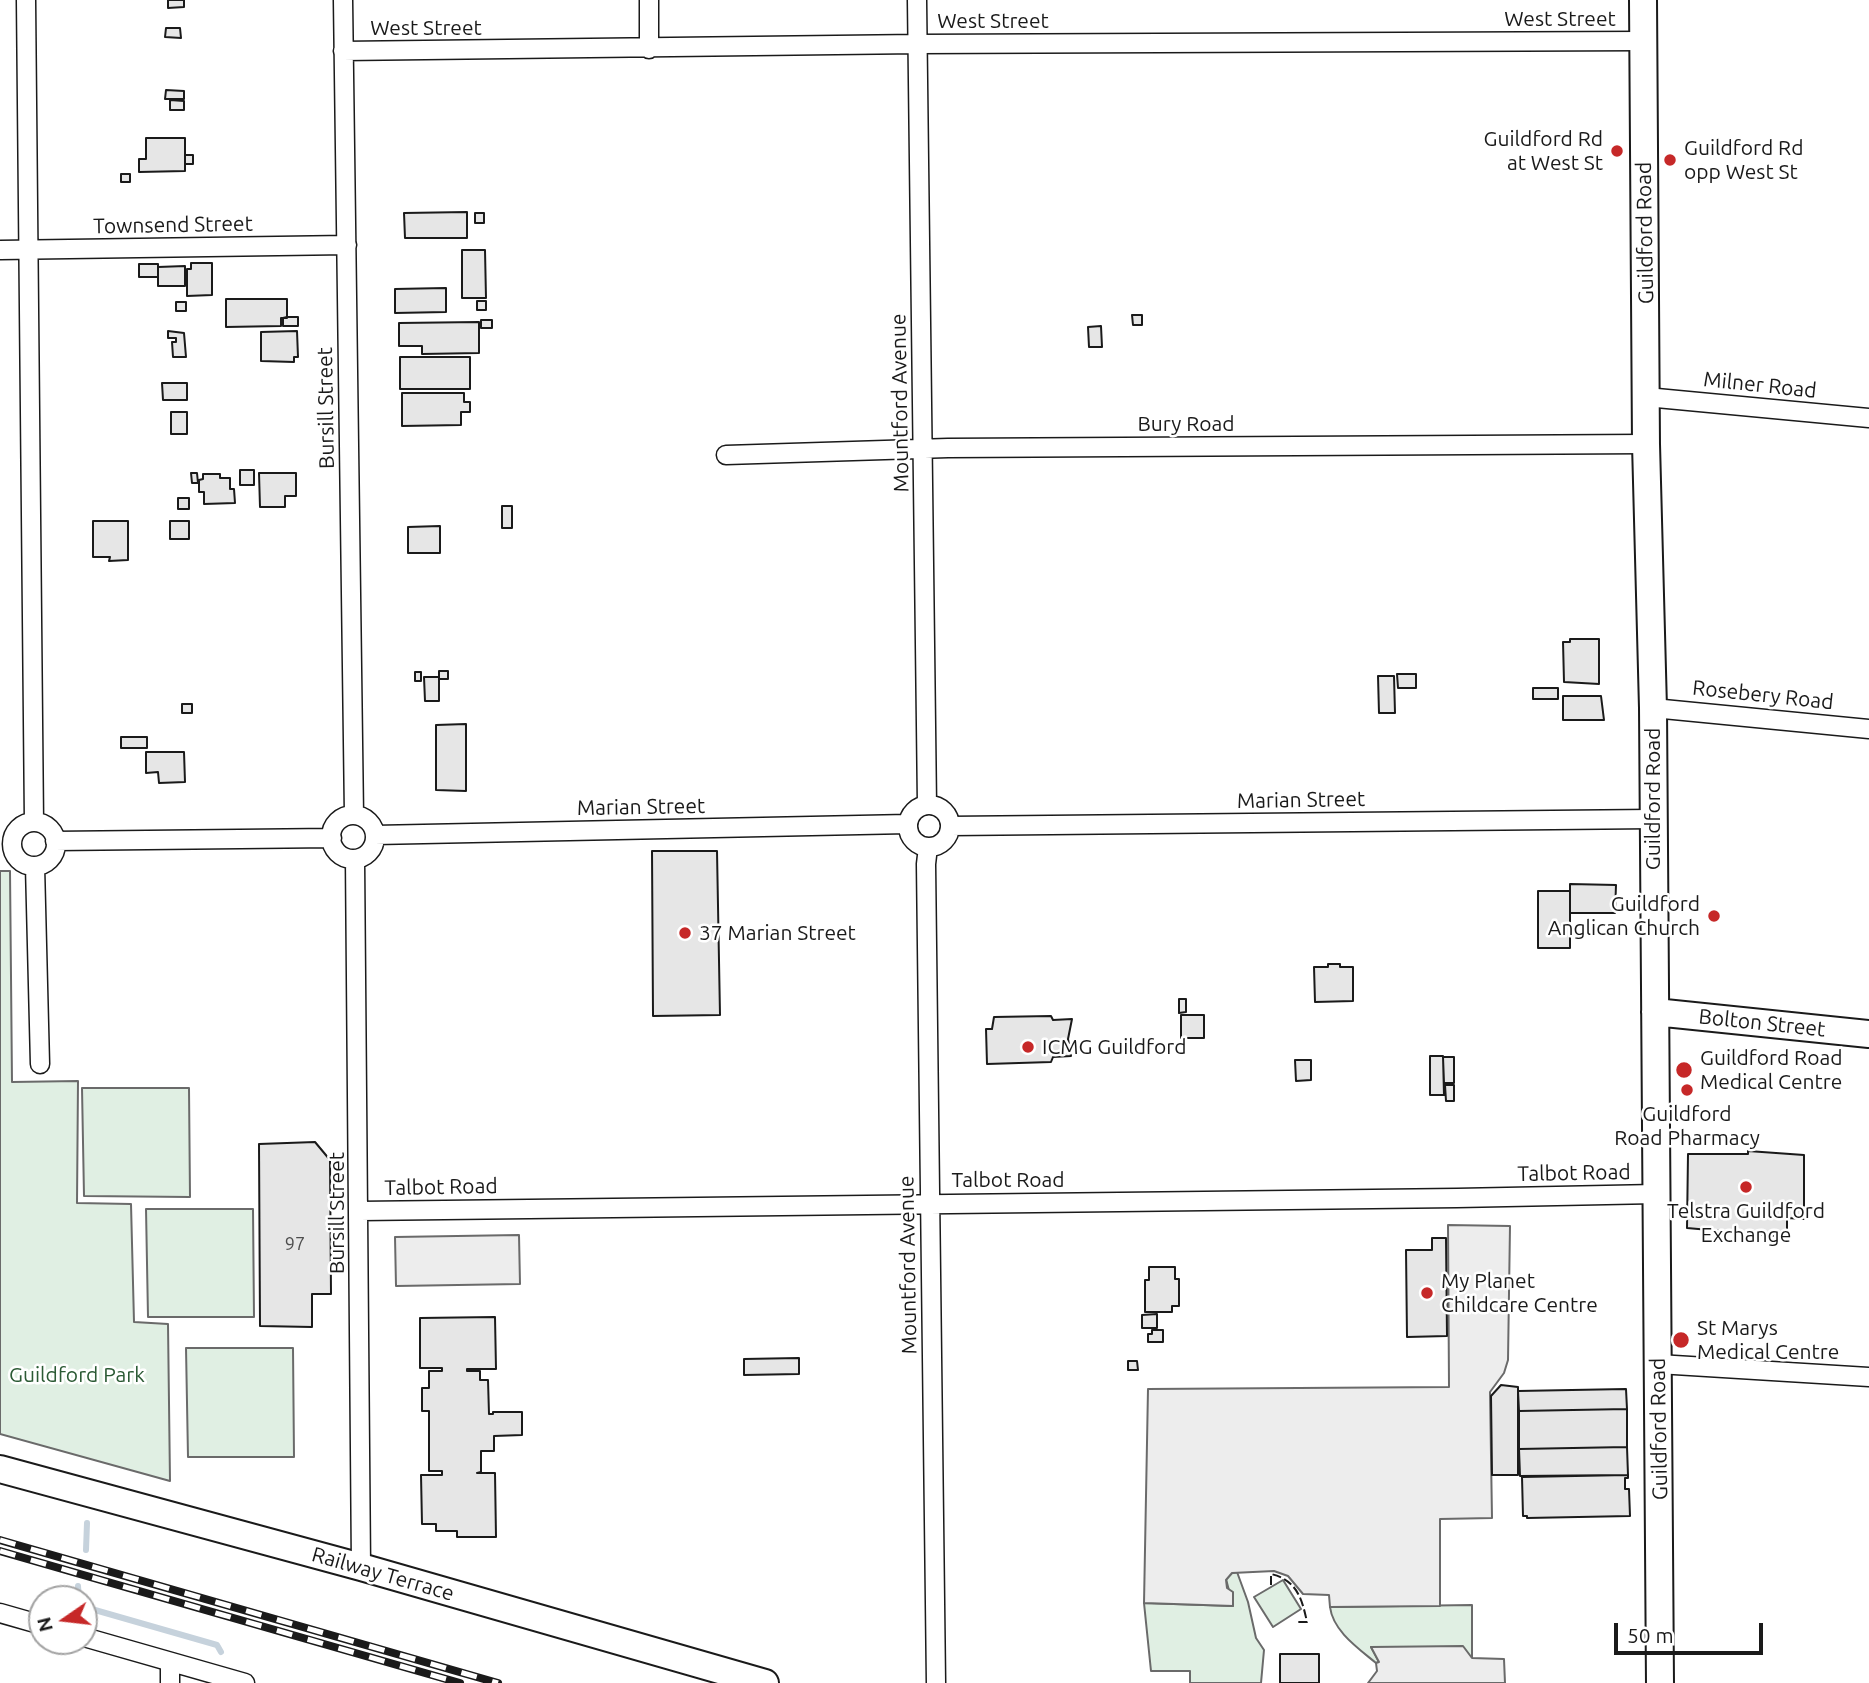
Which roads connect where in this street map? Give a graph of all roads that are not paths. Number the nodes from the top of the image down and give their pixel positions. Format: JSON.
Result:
{"nodes":[{"id":1,"x":26,"y":0,"type":"edge"},
{"id":2,"x":343,"y":0,"type":"edge"},
{"id":3,"x":649,"y":0,"type":"edge"},
{"id":4,"x":917,"y":0,"type":"edge"},
{"id":5,"x":1643,"y":0,"type":"edge"},
{"id":6,"x":1643,"y":41,"type":"junction"},
{"id":7,"x":918,"y":44,"type":"junction"},
{"id":8,"x":649,"y":48,"type":"junction"},
{"id":9,"x":343,"y":51,"type":"junction"},
{"id":10,"x":347,"y":245,"type":"junction"},
{"id":11,"x":30,"y":249,"type":"junction"},
{"id":12,"x":0,"y":250,"type":"edge"},
{"id":13,"x":1646,"y":397,"type":"junction"},
{"id":14,"x":1869,"y":418,"type":"edge"},
{"id":15,"x":1646,"y":444,"type":"junction"},
{"id":16,"x":924,"y":449,"type":"junction"},
{"id":17,"x":726,"y":455,"type":"dead end"},
{"id":18,"x":1653,"y":708,"type":"junction"},
{"id":19,"x":1869,"y":729,"type":"edge"},
{"id":20,"x":928,"y":805,"type":"junction"},
{"id":21,"x":354,"y":815,"type":"junction"},
{"id":22,"x":1653,"y":820,"type":"junction"},
{"id":23,"x":34,"y":822,"type":"junction"},
{"id":24,"x":908,"y":824,"type":"junction"},
{"id":25,"x":950,"y":825,"type":"junction"},
{"id":26,"x":375,"y":835,"type":"junction"},
{"id":27,"x":332,"y":838,"type":"junction"},
{"id":28,"x":55,"y":841,"type":"junction"},
{"id":29,"x":6,"y":845,"type":"edge"},
{"id":30,"x":928,"y":847,"type":"junction"},
{"id":31,"x":355,"y":859,"type":"junction"},
{"id":32,"x":35,"y":866,"type":"junction"},
{"id":33,"x":1655,"y":1012,"type":"junction"},
{"id":34,"x":1869,"y":1034,"type":"edge"},
{"id":35,"x":40,"y":1064,"type":"dead end"},
{"id":36,"x":1656,"y":1194,"type":"junction"},
{"id":37,"x":930,"y":1203,"type":"junction"},
{"id":38,"x":360,"y":1211,"type":"junction"},
{"id":39,"x":1658,"y":1364,"type":"junction"},
{"id":40,"x":1869,"y":1377,"type":"edge"},
{"id":41,"x":0,"y":1469,"type":"edge"},
{"id":42,"x":361,"y":1567,"type":"junction"},
{"id":43,"x":0,"y":1613,"type":"edge"},
{"id":44,"x":28,"y":1621,"type":"edge"},
{"id":45,"x":98,"y":1641,"type":"edge"},
{"id":46,"x":170,"y":1662,"type":"junction"},
{"id":47,"x":170,"y":1683,"type":"edge"},
{"id":48,"x":245,"y":1683,"type":"edge"},
{"id":49,"x":765,"y":1683,"type":"edge"},
{"id":50,"x":936,"y":1683,"type":"edge"},
{"id":51,"x":1660,"y":1683,"type":"edge"}],
"edges":[{"from":1,"to":11,"type":"street"},
{"from":2,"to":9,"type":"street","name":"Bursill Street"},
{"from":3,"to":8,"type":"street"},
{"from":4,"to":7,"type":"street","name":"Mountford Avenue"},
{"from":5,"to":6,"type":"street","name":"Guildford Road"},
{"from":6,"to":7,"type":"street","name":"West Street"},
{"from":6,"to":13,"type":"street","name":"Guildford Road"},
{"from":7,"to":8,"type":"street","name":"West Street"},
{"from":7,"to":16,"type":"street","name":"Mountford Avenue"},
{"from":8,"to":9,"type":"street","name":"West Street"},
{"from":9,"to":10,"type":"street","name":"Bursill Street"},
{"from":10,"to":11,"type":"street","name":"Townsend Street"},
{"from":10,"to":21,"type":"street","name":"Bursill Street"},
{"from":11,"to":12,"type":"street","name":"Townsend Street"},
{"from":11,"to":23,"type":"street"},
{"from":13,"to":14,"type":"street","name":"Milner Road"},
{"from":13,"to":15,"type":"street","name":"Guildford Road"},
{"from":15,"to":16,"type":"street","name":"Bury Road"},
{"from":15,"to":18,"type":"street","name":"Guildford Road"},
{"from":16,"to":17,"type":"street","name":"Bury Road"},
{"from":16,"to":20,"type":"street","name":"Mountford Avenue"},
{"from":18,"to":19,"type":"street","name":"Rosebery Road"},
{"from":18,"to":22,"type":"street","name":"Guildford Road"},
{"from":20,"to":24,"type":"street"},
{"from":20,"to":25,"type":"street"},
{"from":21,"to":26,"type":"street"},
{"from":21,"to":27,"type":"street"},
{"from":22,"to":25,"type":"street","name":"Marian Street"},
{"from":22,"to":33,"type":"street","name":"Guildford Road"},
{"from":23,"to":28,"type":"street"},
{"from":23,"to":29,"type":"street"},
{"from":24,"to":26,"type":"street","name":"Marian Street"},
{"from":24,"to":30,"type":"street"},
{"from":25,"to":30,"type":"street"},
{"from":26,"to":31,"type":"street"},
{"from":27,"to":28,"type":"street"},
{"from":27,"to":31,"type":"street"},
{"from":28,"to":32,"type":"street"},
{"from":29,"to":32,"type":"street"},
{"from":30,"to":37,"type":"street","name":"Mountford Avenue"},
{"from":31,"to":38,"type":"street","name":"Bursill Street"},
{"from":32,"to":35,"type":"street"},
{"from":33,"to":34,"type":"street","name":"Bolton Street"},
{"from":33,"to":36,"type":"street","name":"Guildford Road"},
{"from":36,"to":37,"type":"street","name":"Talbot Road"},
{"from":36,"to":39,"type":"street","name":"Guildford Road"},
{"from":37,"to":38,"type":"street","name":"Talbot Road"},
{"from":37,"to":50,"type":"street","name":"Mountford Avenue"},
{"from":38,"to":42,"type":"street","name":"Bursill Street"},
{"from":39,"to":40,"type":"street"},
{"from":39,"to":51,"type":"street","name":"Guildford Road"},
{"from":41,"to":42,"type":"street","name":"Railway Terrace"},
{"from":42,"to":49,"type":"street","name":"Railway Terrace"},
{"from":43,"to":44,"type":"street"},
{"from":45,"to":46,"type":"street"},
{"from":46,"to":47,"type":"street"},
{"from":46,"to":48,"type":"street"}]}
